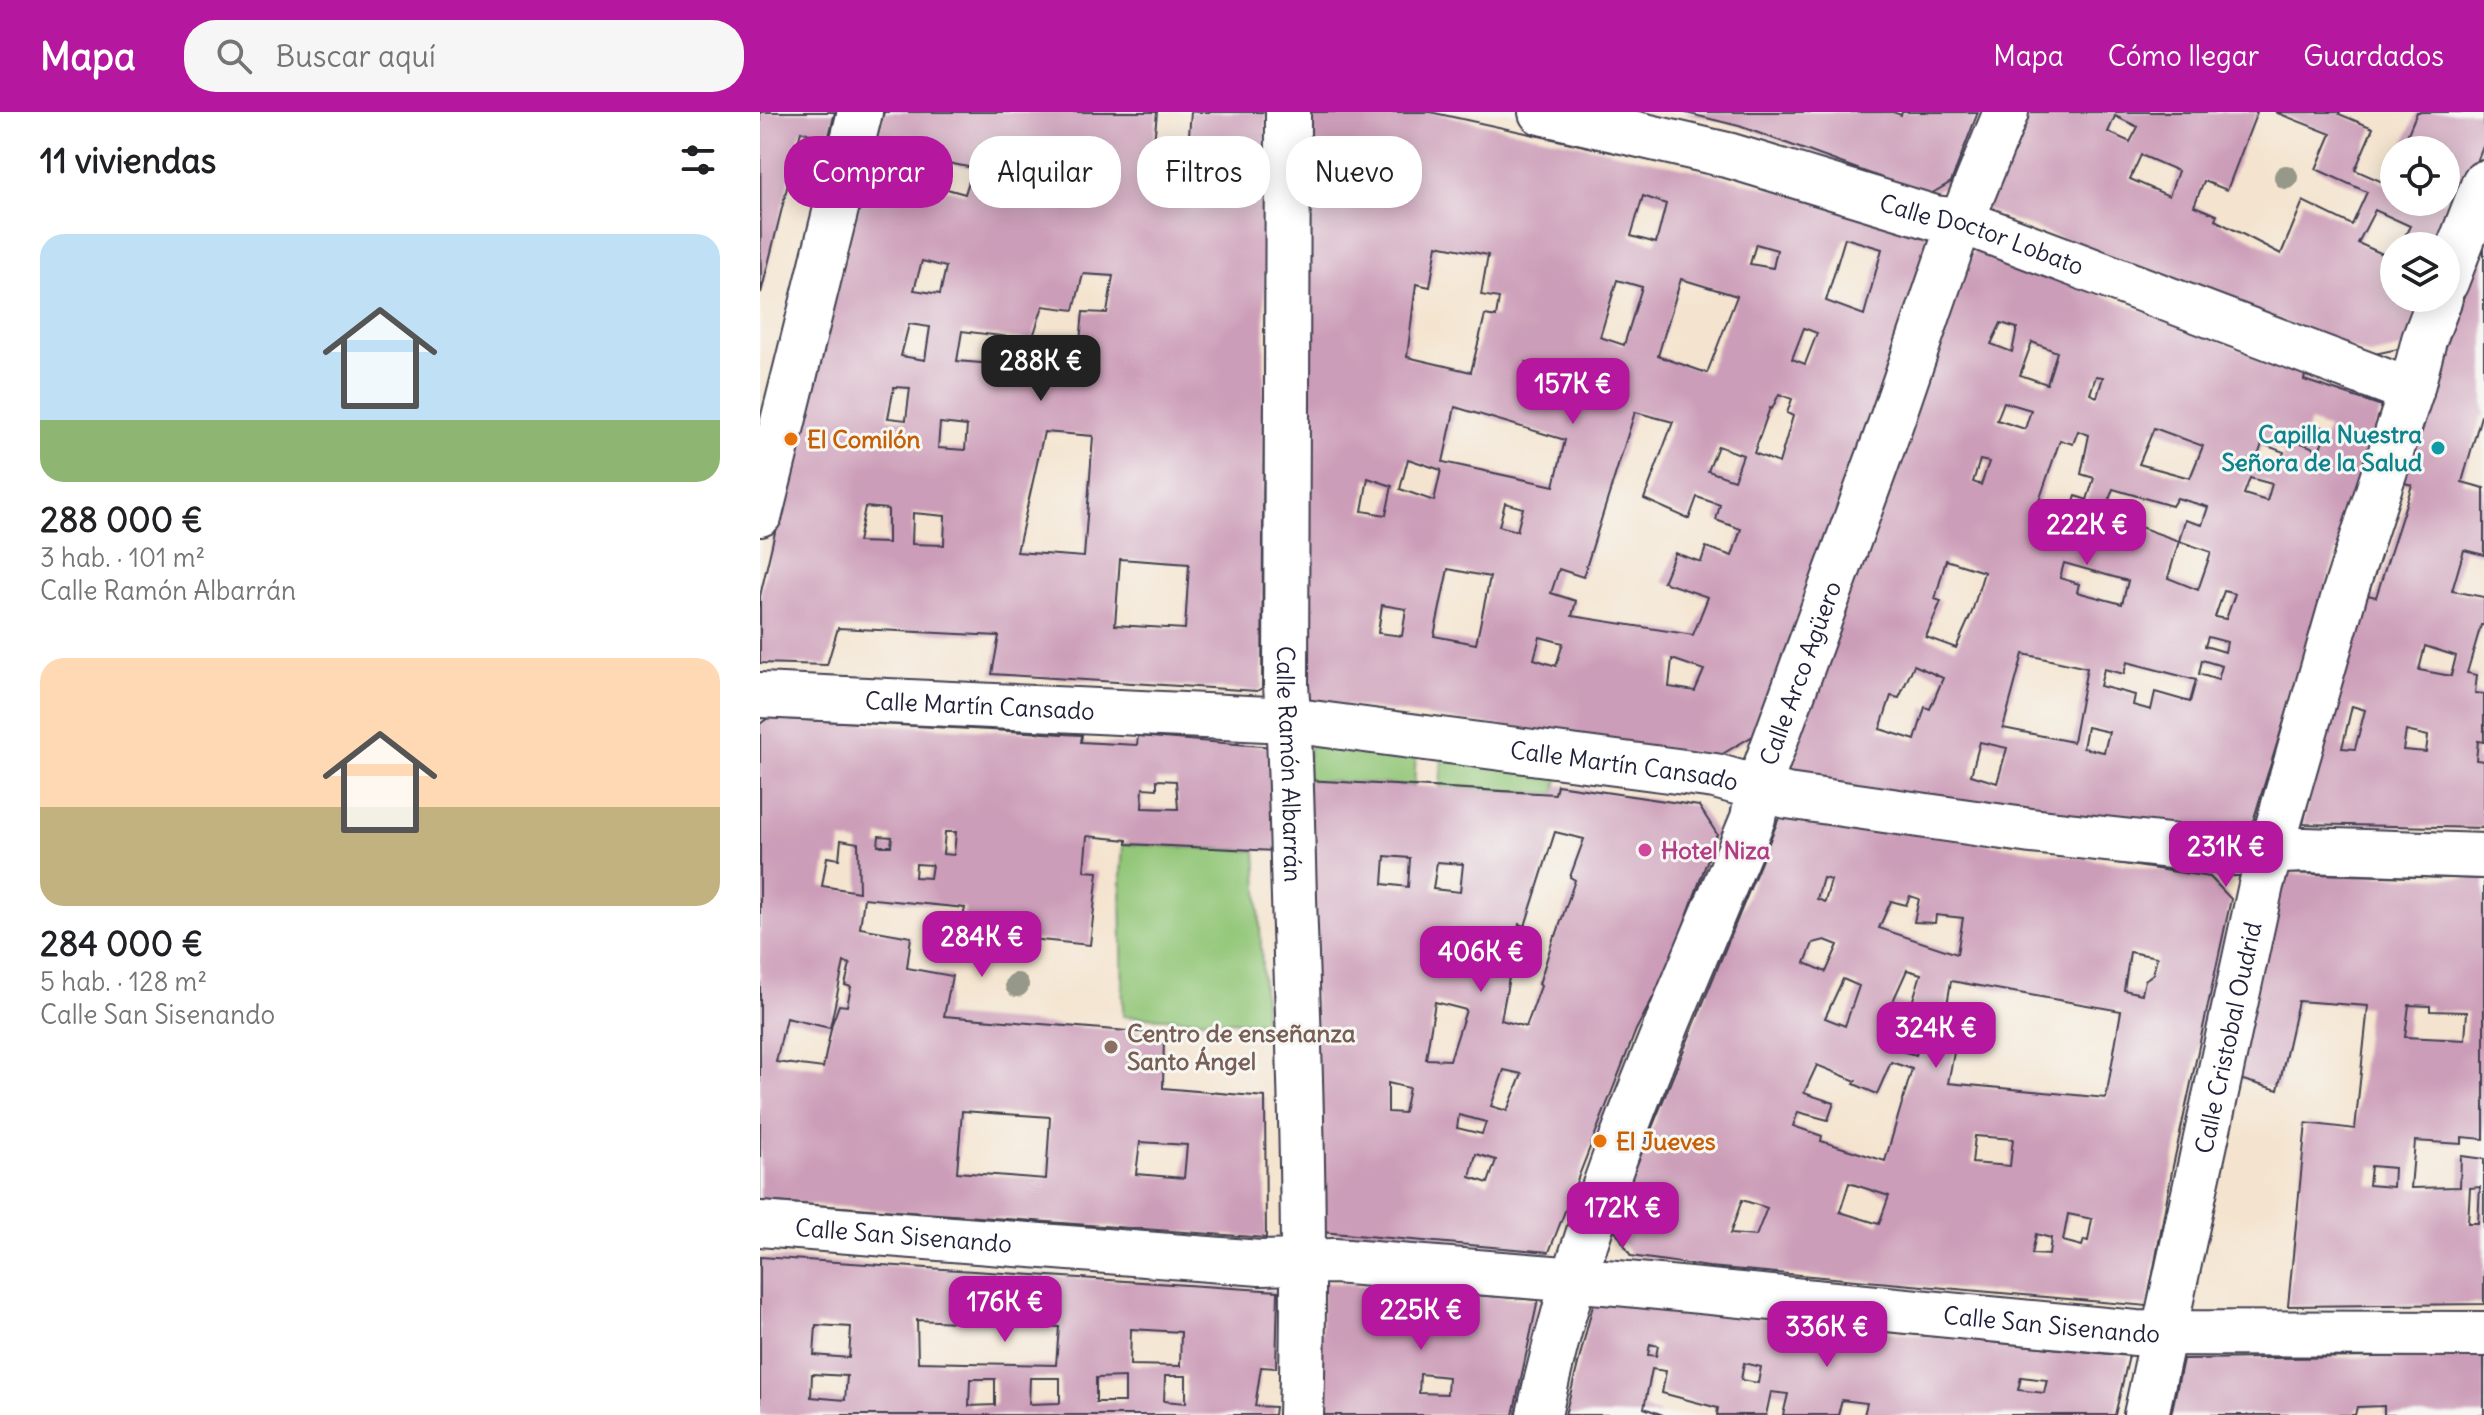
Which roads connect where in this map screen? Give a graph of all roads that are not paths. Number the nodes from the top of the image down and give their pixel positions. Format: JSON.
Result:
{"nodes":[{"id":1,"x":860,"y":112,"type":"edge"},
{"id":2,"x":1288,"y":112,"type":"edge"},
{"id":3,"x":1541,"y":112,"type":"edge"},
{"id":4,"x":2006,"y":112,"type":"edge"},
{"id":5,"x":2484,"y":183,"type":"edge"},
{"id":6,"x":1961,"y":221,"type":"junction"},
{"id":7,"x":2460,"y":246,"type":"edge"},
{"id":8,"x":2435,"y":312,"type":"edge"},
{"id":9,"x":2411,"y":391,"type":"junction"},
{"id":10,"x":760,"y":514,"type":"edge"},
{"id":11,"x":760,"y":695,"type":"edge"},
{"id":12,"x":1289,"y":720,"type":"junction"},
{"id":13,"x":1758,"y":788,"type":"junction"},
{"id":14,"x":2272,"y":851,"type":"junction"},
{"id":15,"x":2484,"y":856,"type":"edge"},
{"id":16,"x":760,"y":1224,"type":"edge"},
{"id":17,"x":1304,"y":1262,"type":"junction"},
{"id":18,"x":1573,"y":1280,"type":"junction"},
{"id":19,"x":2164,"y":1334,"type":"junction"},
{"id":20,"x":2484,"y":1334,"type":"edge"},
{"id":21,"x":1301,"y":1415,"type":"edge"},
{"id":22,"x":1539,"y":1415,"type":"edge"},
{"id":23,"x":2146,"y":1415,"type":"edge"}],
"edges":[{"from":1,"to":10,"type":"street"},
{"from":2,"to":12,"type":"street","name":"Calle Ramón Albarrán"},
{"from":3,"to":6,"type":"street","name":"Calle Doctor Lobato"},
{"from":4,"to":6,"type":"street","name":"Calle Arco Agüero"},
{"from":5,"to":7,"type":"street"},
{"from":6,"to":9,"type":"street","name":"Calle Doctor Lobato"},
{"from":6,"to":13,"type":"street","name":"Calle Arco Agüero"},
{"from":8,"to":9,"type":"street","name":"Calle Cristobal Oudrid"},
{"from":9,"to":14,"type":"street","name":"Calle Cristobal Oudrid"},
{"from":11,"to":12,"type":"street","name":"Calle Martín Cansado"},
{"from":12,"to":13,"type":"street","name":"Calle Martín Cansado"},
{"from":12,"to":17,"type":"street","name":"Calle Ramón Albarrán"},
{"from":13,"to":14,"type":"street","name":"Calle Martín Cansado"},
{"from":13,"to":18,"type":"street","name":"Calle Arco Agüero"},
{"from":14,"to":15,"type":"street","name":"Calle Martín Cansado"},
{"from":14,"to":19,"type":"street","name":"Calle Cristobal Oudrid"},
{"from":16,"to":17,"type":"street","name":"Calle San Sisenando"},
{"from":17,"to":18,"type":"street","name":"Calle San Sisenando"},
{"from":17,"to":21,"type":"street","name":"Calle Ramón Albarrán"},
{"from":18,"to":19,"type":"street","name":"Calle San Sisenando"},
{"from":18,"to":22,"type":"street","name":"Calle Arco Agüero"},
{"from":19,"to":20,"type":"street","name":"Calle San Sisenando"},
{"from":19,"to":23,"type":"street","name":"Calle Cristobal Oudrid"}]}
